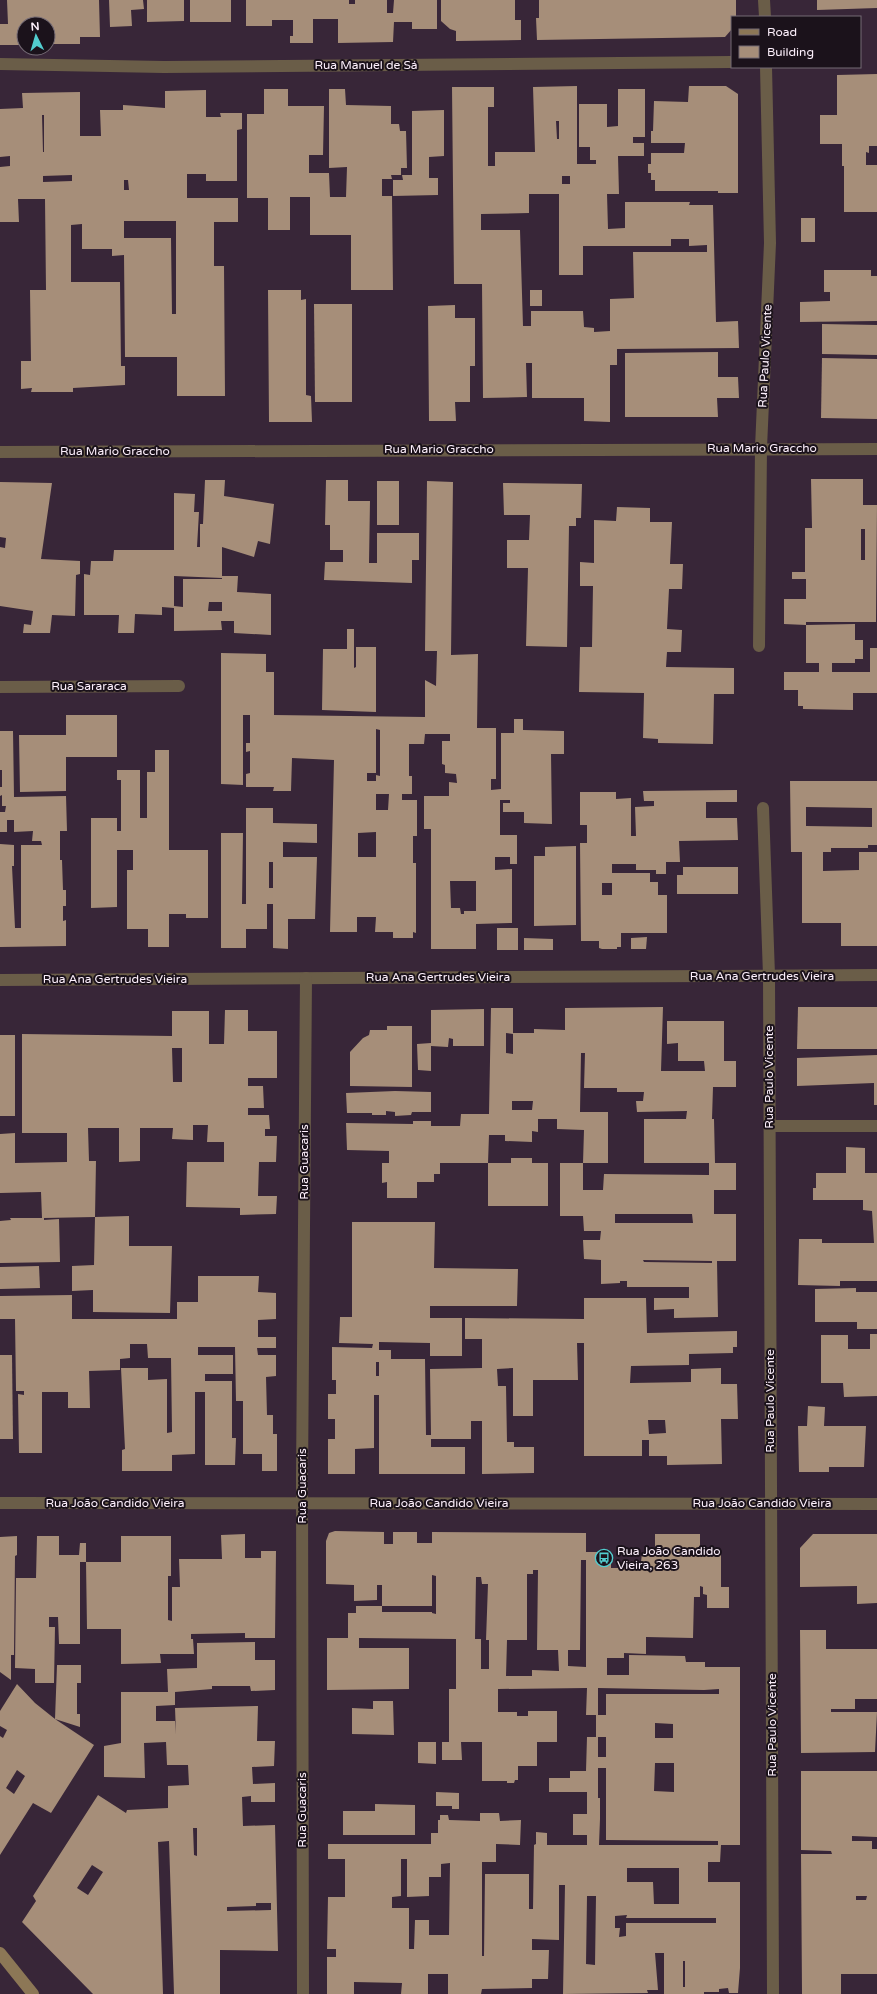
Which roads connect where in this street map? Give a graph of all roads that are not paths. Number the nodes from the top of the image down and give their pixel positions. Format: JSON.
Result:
{"nodes":[{"id":1,"x":764,"y":0,"type":"edge"},
{"id":2,"x":765,"y":16,"type":"edge"},
{"id":3,"x":731,"y":62,"type":"edge"},
{"id":4,"x":0,"y":64,"type":"edge"},
{"id":5,"x":766,"y":68,"type":"edge"},
{"id":6,"x":760,"y":448,"type":"junction"},
{"id":7,"x":877,"y":448,"type":"edge"},
{"id":8,"x":0,"y":452,"type":"edge"},
{"id":9,"x":759,"y":646,"type":"dead end"},
{"id":10,"x":179,"y":686,"type":"dead end"},
{"id":11,"x":0,"y":687,"type":"edge"},
{"id":12,"x":763,"y":808,"type":"dead end"},
{"id":13,"x":877,"y":975,"type":"edge"},
{"id":14,"x":768,"y":976,"type":"junction"},
{"id":15,"x":306,"y":978,"type":"junction"},
{"id":16,"x":0,"y":980,"type":"edge"},
{"id":17,"x":769,"y":1126,"type":"junction"},
{"id":18,"x":877,"y":1126,"type":"edge"},
{"id":19,"x":0,"y":1503,"type":"edge"},
{"id":20,"x":302,"y":1503,"type":"junction"},
{"id":21,"x":771,"y":1503,"type":"junction"},
{"id":22,"x":877,"y":1504,"type":"edge"},
{"id":23,"x":0,"y":1953,"type":"edge"},
{"id":24,"x":33,"y":1994,"type":"edge"},
{"id":25,"x":302,"y":1994,"type":"edge"},
{"id":26,"x":773,"y":1994,"type":"edge"}],
"edges":[{"from":1,"to":2,"type":"street"},
{"from":3,"to":4,"type":"street","name":"Rua Manuel de Sá"},
{"from":5,"to":6,"type":"street","name":"Rua Paulo Vicente"},
{"from":6,"to":7,"type":"street","name":"Rua Mario Graccho"},
{"from":6,"to":8,"type":"street","name":"Rua Mario Graccho"},
{"from":6,"to":9,"type":"street","name":"Rua Paulo Vicente"},
{"from":10,"to":11,"type":"street","name":"Rua Sararaca"},
{"from":12,"to":14,"type":"street","name":"Rua Paulo Vicente"},
{"from":13,"to":14,"type":"street","name":"Rua Ana Gertrudes Vieira"},
{"from":14,"to":15,"type":"street","name":"Rua Ana Gertrudes Vieira"},
{"from":14,"to":17,"type":"street","name":"Rua Paulo Vicente"},
{"from":15,"to":16,"type":"street","name":"Rua Ana Gertrudes Vieira"},
{"from":15,"to":20,"type":"street","name":"Rua Guacaris"},
{"from":17,"to":18,"type":"street"},
{"from":17,"to":21,"type":"street","name":"Rua Paulo Vicente"},
{"from":19,"to":20,"type":"street","name":"Rua João Candido Vieira"},
{"from":20,"to":21,"type":"street","name":"Rua João Candido Vieira"},
{"from":20,"to":25,"type":"street","name":"Rua Guacaris"},
{"from":21,"to":22,"type":"street","name":"Rua João Candido Vieira"},
{"from":21,"to":26,"type":"street","name":"Rua Paulo Vicente"},
{"from":23,"to":24,"type":"street"}]}
